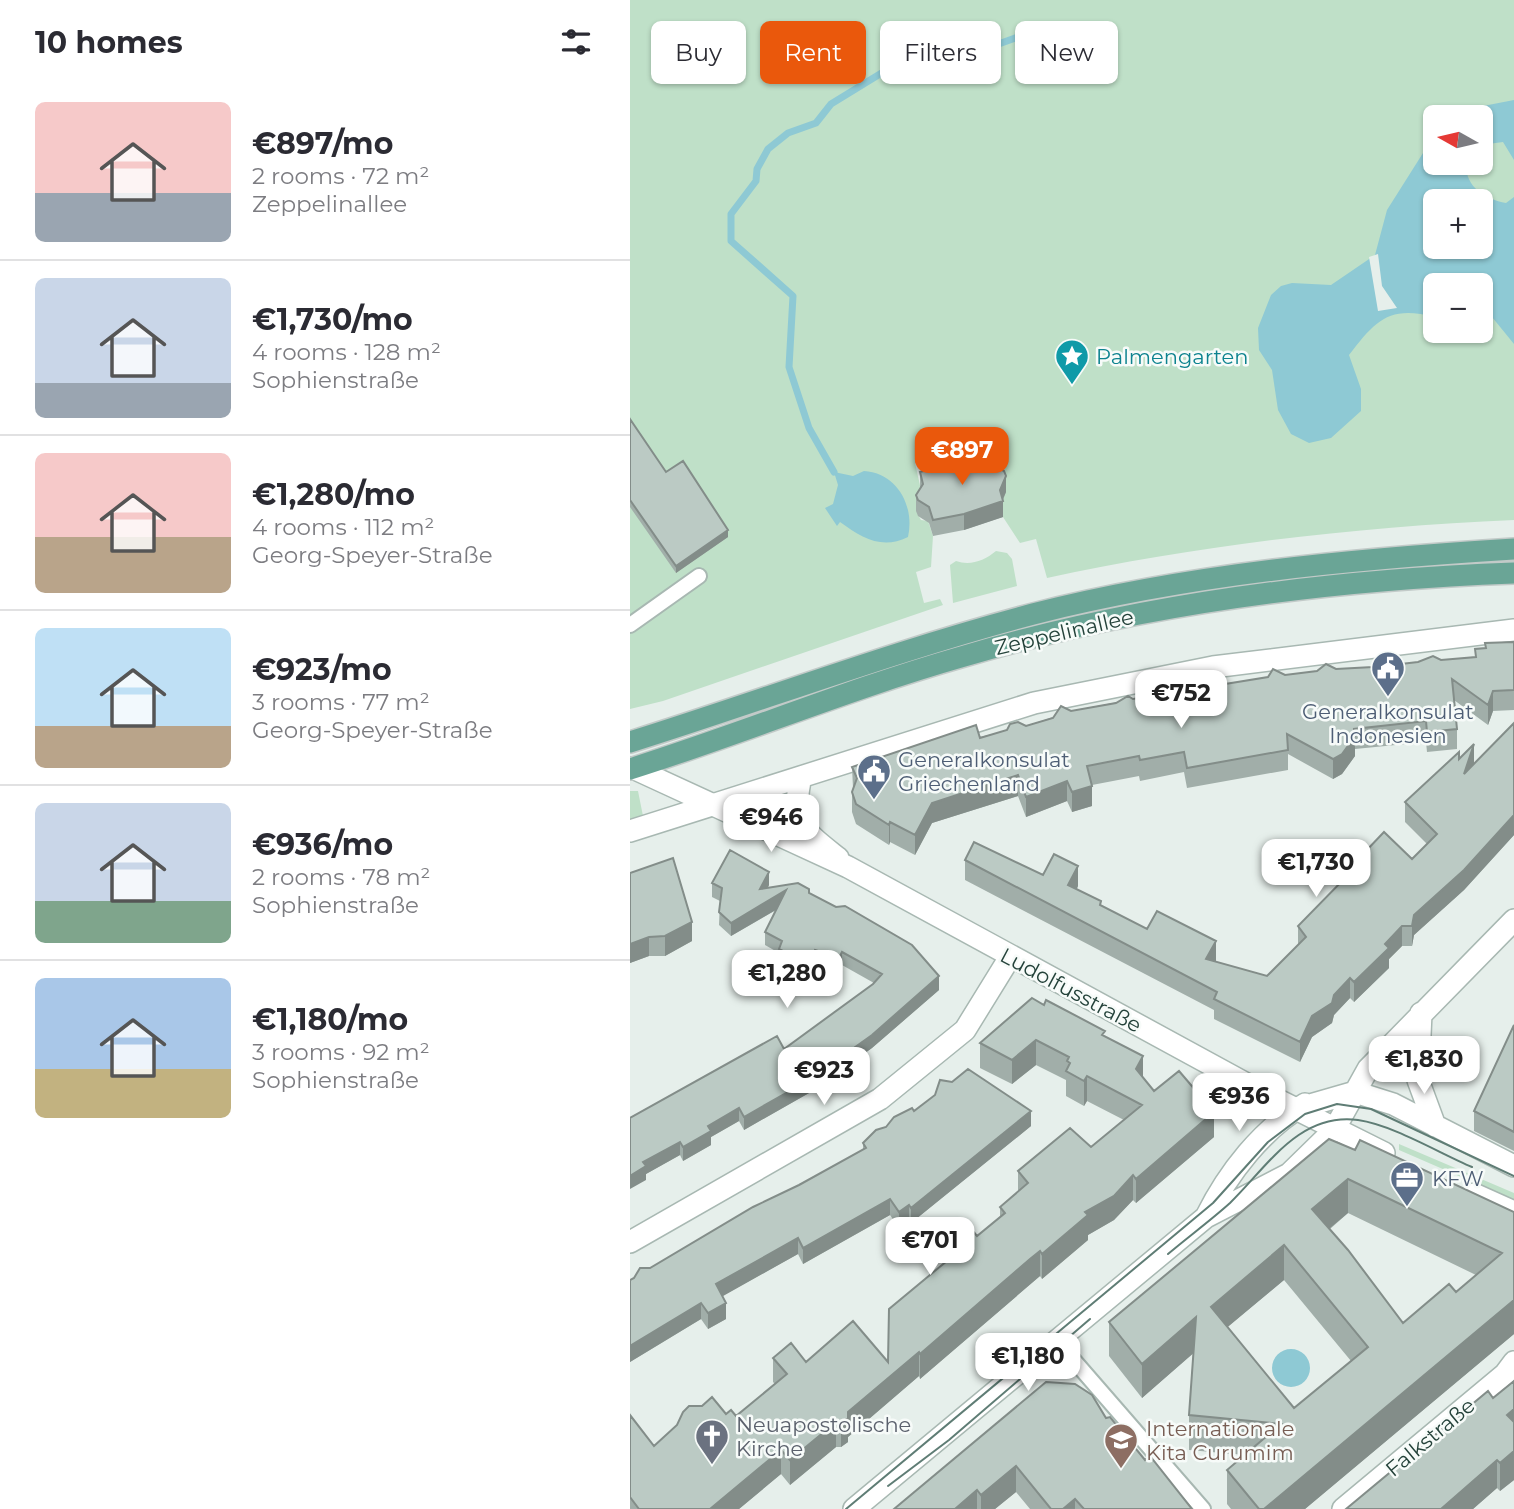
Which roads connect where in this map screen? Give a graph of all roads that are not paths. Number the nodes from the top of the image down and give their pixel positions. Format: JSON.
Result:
{"nodes":[{"id":1,"x":1514,"y":549,"type":"edge"},
{"id":2,"x":1514,"y":573,"type":"edge"},
{"id":3,"x":699,"y":576,"type":"dead end"},
{"id":4,"x":630,"y":625,"type":"edge"},
{"id":5,"x":1514,"y":630,"type":"edge"},
{"id":6,"x":630,"y":742,"type":"edge"},
{"id":7,"x":631,"y":769,"type":"edge"},
{"id":8,"x":801,"y":777,"type":"junction"},
{"id":9,"x":712,"y":804,"type":"junction"},
{"id":10,"x":630,"y":831,"type":"edge"},
{"id":11,"x":848,"y":867,"type":"junction"},
{"id":12,"x":1514,"y":920,"type":"edge"},
{"id":13,"x":1010,"y":957,"type":"junction"},
{"id":14,"x":1421,"y":1013,"type":"junction"},
{"id":15,"x":1368,"y":1069,"type":"junction"},
{"id":16,"x":1355,"y":1091,"type":"junction"},
{"id":17,"x":1296,"y":1109,"type":"junction"},
{"id":18,"x":1435,"y":1126,"type":"junction"},
{"id":19,"x":1334,"y":1130,"type":"junction"},
{"id":20,"x":1398,"y":1160,"type":"edge"},
{"id":21,"x":1514,"y":1166,"type":"edge"},
{"id":22,"x":1460,"y":1187,"type":"edge"},
{"id":23,"x":1514,"y":1212,"type":"edge"},
{"id":24,"x":1206,"y":1217,"type":"junction"},
{"id":25,"x":630,"y":1242,"type":"edge"},
{"id":26,"x":1057,"y":1341,"type":"junction"},
{"id":27,"x":1514,"y":1362,"type":"edge"},
{"id":28,"x":854,"y":1509,"type":"edge"},
{"id":29,"x":1203,"y":1509,"type":"edge"},
{"id":30,"x":1343,"y":1509,"type":"edge"}],
"edges":[{"from":1,"to":6,"type":"main road","name":"Zeppelinallee"},
{"from":2,"to":7,"type":"main road","name":"Zeppelinallee"},
{"from":3,"to":4,"type":"lane"},
{"from":5,"to":8,"type":"street"},
{"from":7,"to":9,"type":"street","name":"Ludolfusstraße"},
{"from":8,"to":9,"type":"street"},
{"from":8,"to":11,"type":"street","name":"Ludolfusstraße"},
{"from":9,"to":10,"type":"street"},
{"from":9,"to":11,"type":"street","name":"Ludolfusstraße"},
{"from":11,"to":13,"type":"street","name":"Ludolfusstraße"},
{"from":12,"to":14,"type":"street"},
{"from":13,"to":17,"type":"street","name":"Ludolfusstraße"},
{"from":13,"to":25,"type":"street"},
{"from":14,"to":15,"type":"street"},
{"from":14,"to":18,"type":"street"},
{"from":15,"to":16,"type":"street"},
{"from":15,"to":17,"type":"street"},
{"from":16,"to":17,"type":"street"},
{"from":16,"to":18,"type":"street"},
{"from":16,"to":19,"type":"street"},
{"from":17,"to":19,"type":"street","name":"Ludolfusstraße"},
{"from":17,"to":24,"type":"street"},
{"from":18,"to":21,"type":"street"},
{"from":19,"to":20,"type":"street","name":"Ludolfusstraße"},
{"from":19,"to":24,"type":"street"},
{"from":22,"to":23,"type":"street"},
{"from":24,"to":26,"type":"street"},
{"from":26,"to":28,"type":"street"},
{"from":26,"to":29,"type":"lane"},
{"from":27,"to":30,"type":"street","name":"Falkstraße"}]}
